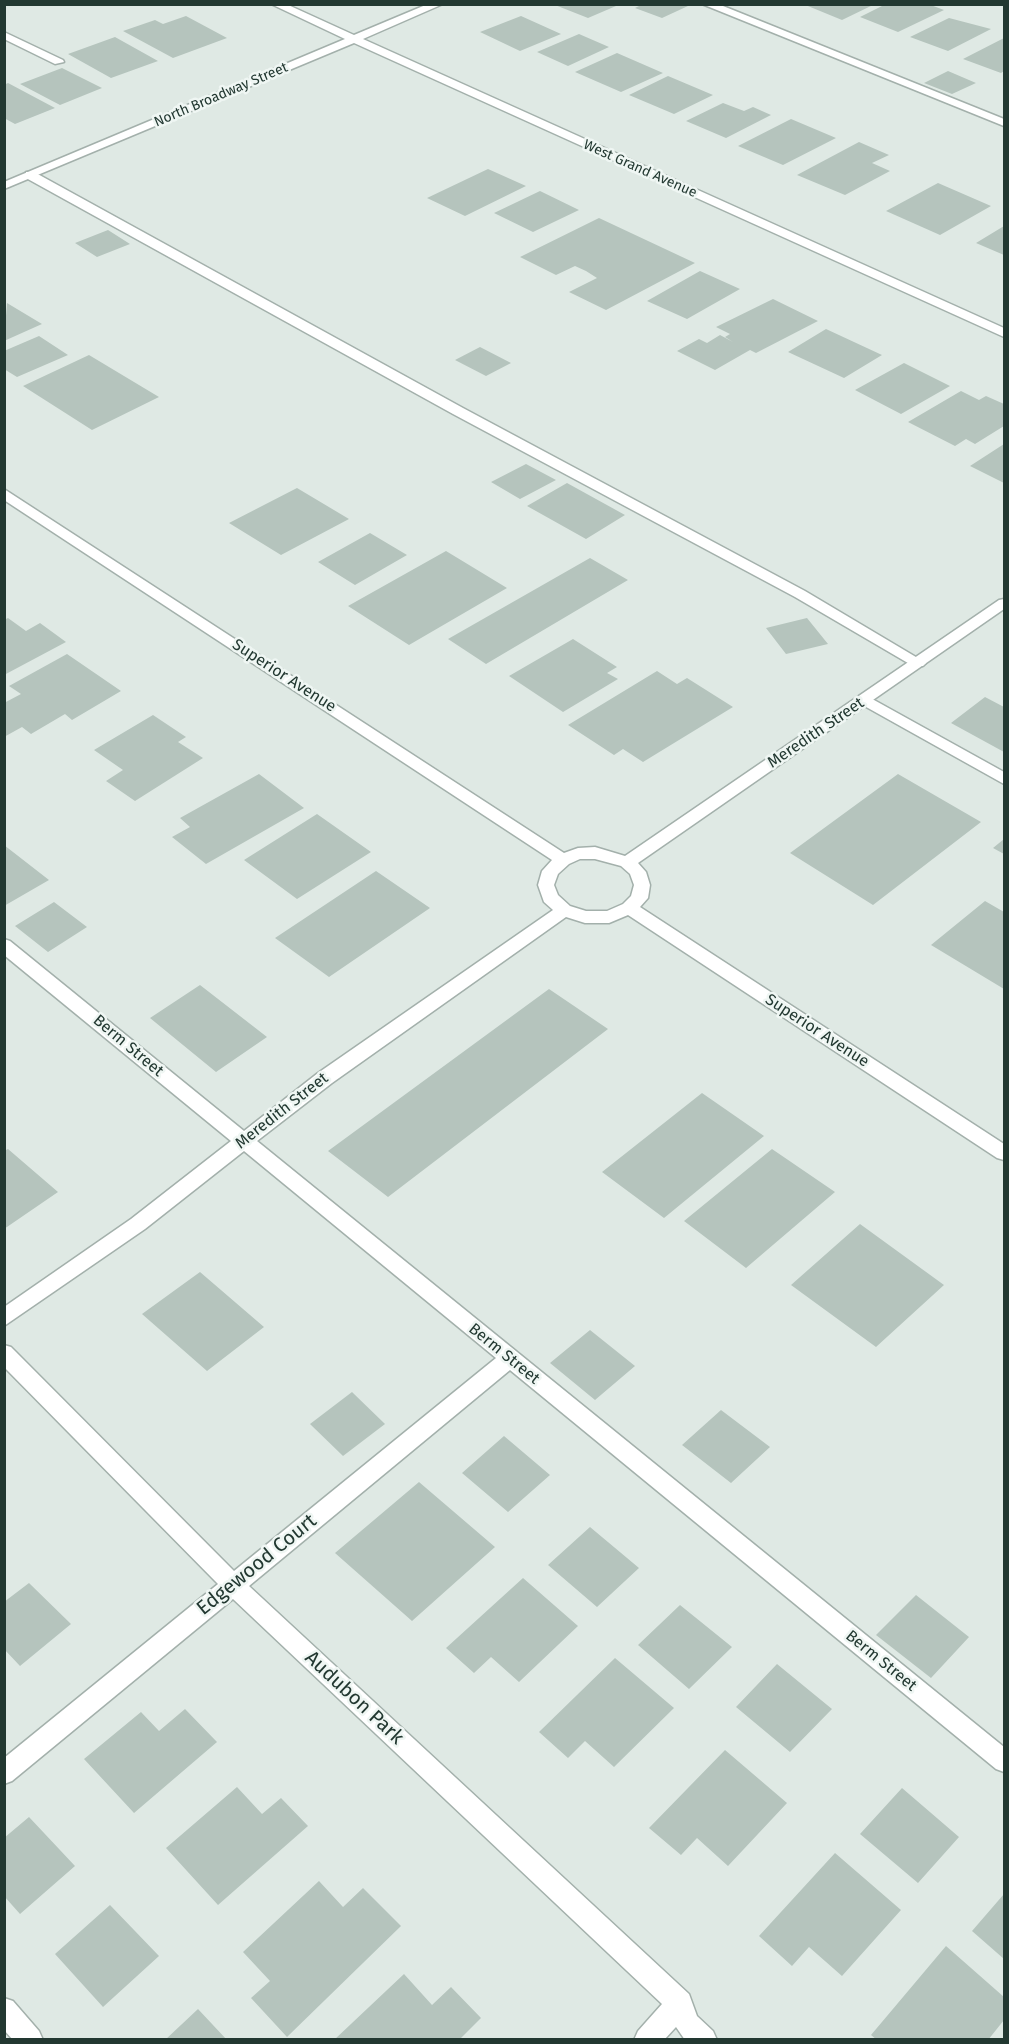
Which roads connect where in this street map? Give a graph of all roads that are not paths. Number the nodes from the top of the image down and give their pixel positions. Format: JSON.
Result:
{"nodes":[{"id":1,"x":276,"y":4,"type":"edge"},
{"id":2,"x":438,"y":4,"type":"edge"},
{"id":3,"x":707,"y":4,"type":"edge"},
{"id":4,"x":4,"y":35,"type":"edge"},
{"id":5,"x":354,"y":40,"type":"junction"},
{"id":6,"x":59,"y":62,"type":"dead end"},
{"id":7,"x":1005,"y":123,"type":"edge"},
{"id":8,"x":30,"y":175,"type":"junction"},
{"id":9,"x":4,"y":186,"type":"edge"},
{"id":10,"x":1005,"y":333,"type":"edge"},
{"id":11,"x":4,"y":493,"type":"edge"},
{"id":12,"x":1005,"y":603,"type":"edge"},
{"id":13,"x":918,"y":663,"type":"junction"},
{"id":14,"x":865,"y":700,"type":"junction"},
{"id":15,"x":1005,"y":778,"type":"edge"},
{"id":16,"x":563,"y":860,"type":"junction"},
{"id":17,"x":627,"y":862,"type":"junction"},
{"id":18,"x":629,"y":908,"type":"junction"},
{"id":19,"x":564,"y":910,"type":"junction"},
{"id":20,"x":4,"y":945,"type":"edge"},
{"id":21,"x":243,"y":1142,"type":"junction"},
{"id":22,"x":1005,"y":1153,"type":"edge"},
{"id":23,"x":4,"y":1318,"type":"edge"},
{"id":24,"x":4,"y":1353,"type":"edge"},
{"id":25,"x":510,"y":1358,"type":"junction"},
{"id":26,"x":233,"y":1585,"type":"junction"},
{"id":27,"x":1005,"y":1761,"type":"edge"},
{"id":28,"x":4,"y":1773,"type":"edge"},
{"id":29,"x":680,"y":2003,"type":"junction"},
{"id":30,"x":4,"y":2010,"type":"edge"},
{"id":31,"x":30,"y":2040,"type":"edge"},
{"id":32,"x":647,"y":2040,"type":"edge"},
{"id":33,"x":704,"y":2040,"type":"edge"}],
"edges":[{"from":1,"to":5,"type":"street","name":"West Grand Avenue"},
{"from":2,"to":5,"type":"street","name":"North Broadway Street"},
{"from":3,"to":7,"type":"street"},
{"from":4,"to":6,"type":"street"},
{"from":5,"to":8,"type":"street","name":"North Broadway Street"},
{"from":5,"to":10,"type":"street","name":"West Grand Avenue"},
{"from":8,"to":9,"type":"street","name":"North Broadway Street"},
{"from":8,"to":13,"type":"street"},
{"from":11,"to":16,"type":"street","name":"Superior Avenue"},
{"from":12,"to":13,"type":"street","name":"Meredith Street"},
{"from":13,"to":14,"type":"street","name":"Meredith Street"},
{"from":14,"to":15,"type":"street"},
{"from":14,"to":17,"type":"street","name":"Meredith Street"},
{"from":16,"to":17,"type":"street"},
{"from":16,"to":19,"type":"street"},
{"from":17,"to":18,"type":"street"},
{"from":18,"to":19,"type":"street"},
{"from":18,"to":22,"type":"street","name":"Superior Avenue"},
{"from":19,"to":21,"type":"street","name":"Meredith Street"},
{"from":20,"to":21,"type":"street","name":"Berm Street"},
{"from":21,"to":23,"type":"street","name":"Meredith Street"},
{"from":21,"to":25,"type":"street","name":"Berm Street"},
{"from":24,"to":26,"type":"street","name":"Audubon Park"},
{"from":25,"to":26,"type":"street","name":"Edgewood Court"},
{"from":25,"to":27,"type":"street","name":"Berm Street"},
{"from":26,"to":28,"type":"street","name":"Edgewood Court"},
{"from":26,"to":29,"type":"street","name":"Audubon Park"},
{"from":29,"to":32,"type":"street"},
{"from":29,"to":33,"type":"street","name":"Audubon Park"},
{"from":30,"to":31,"type":"street"}]}
